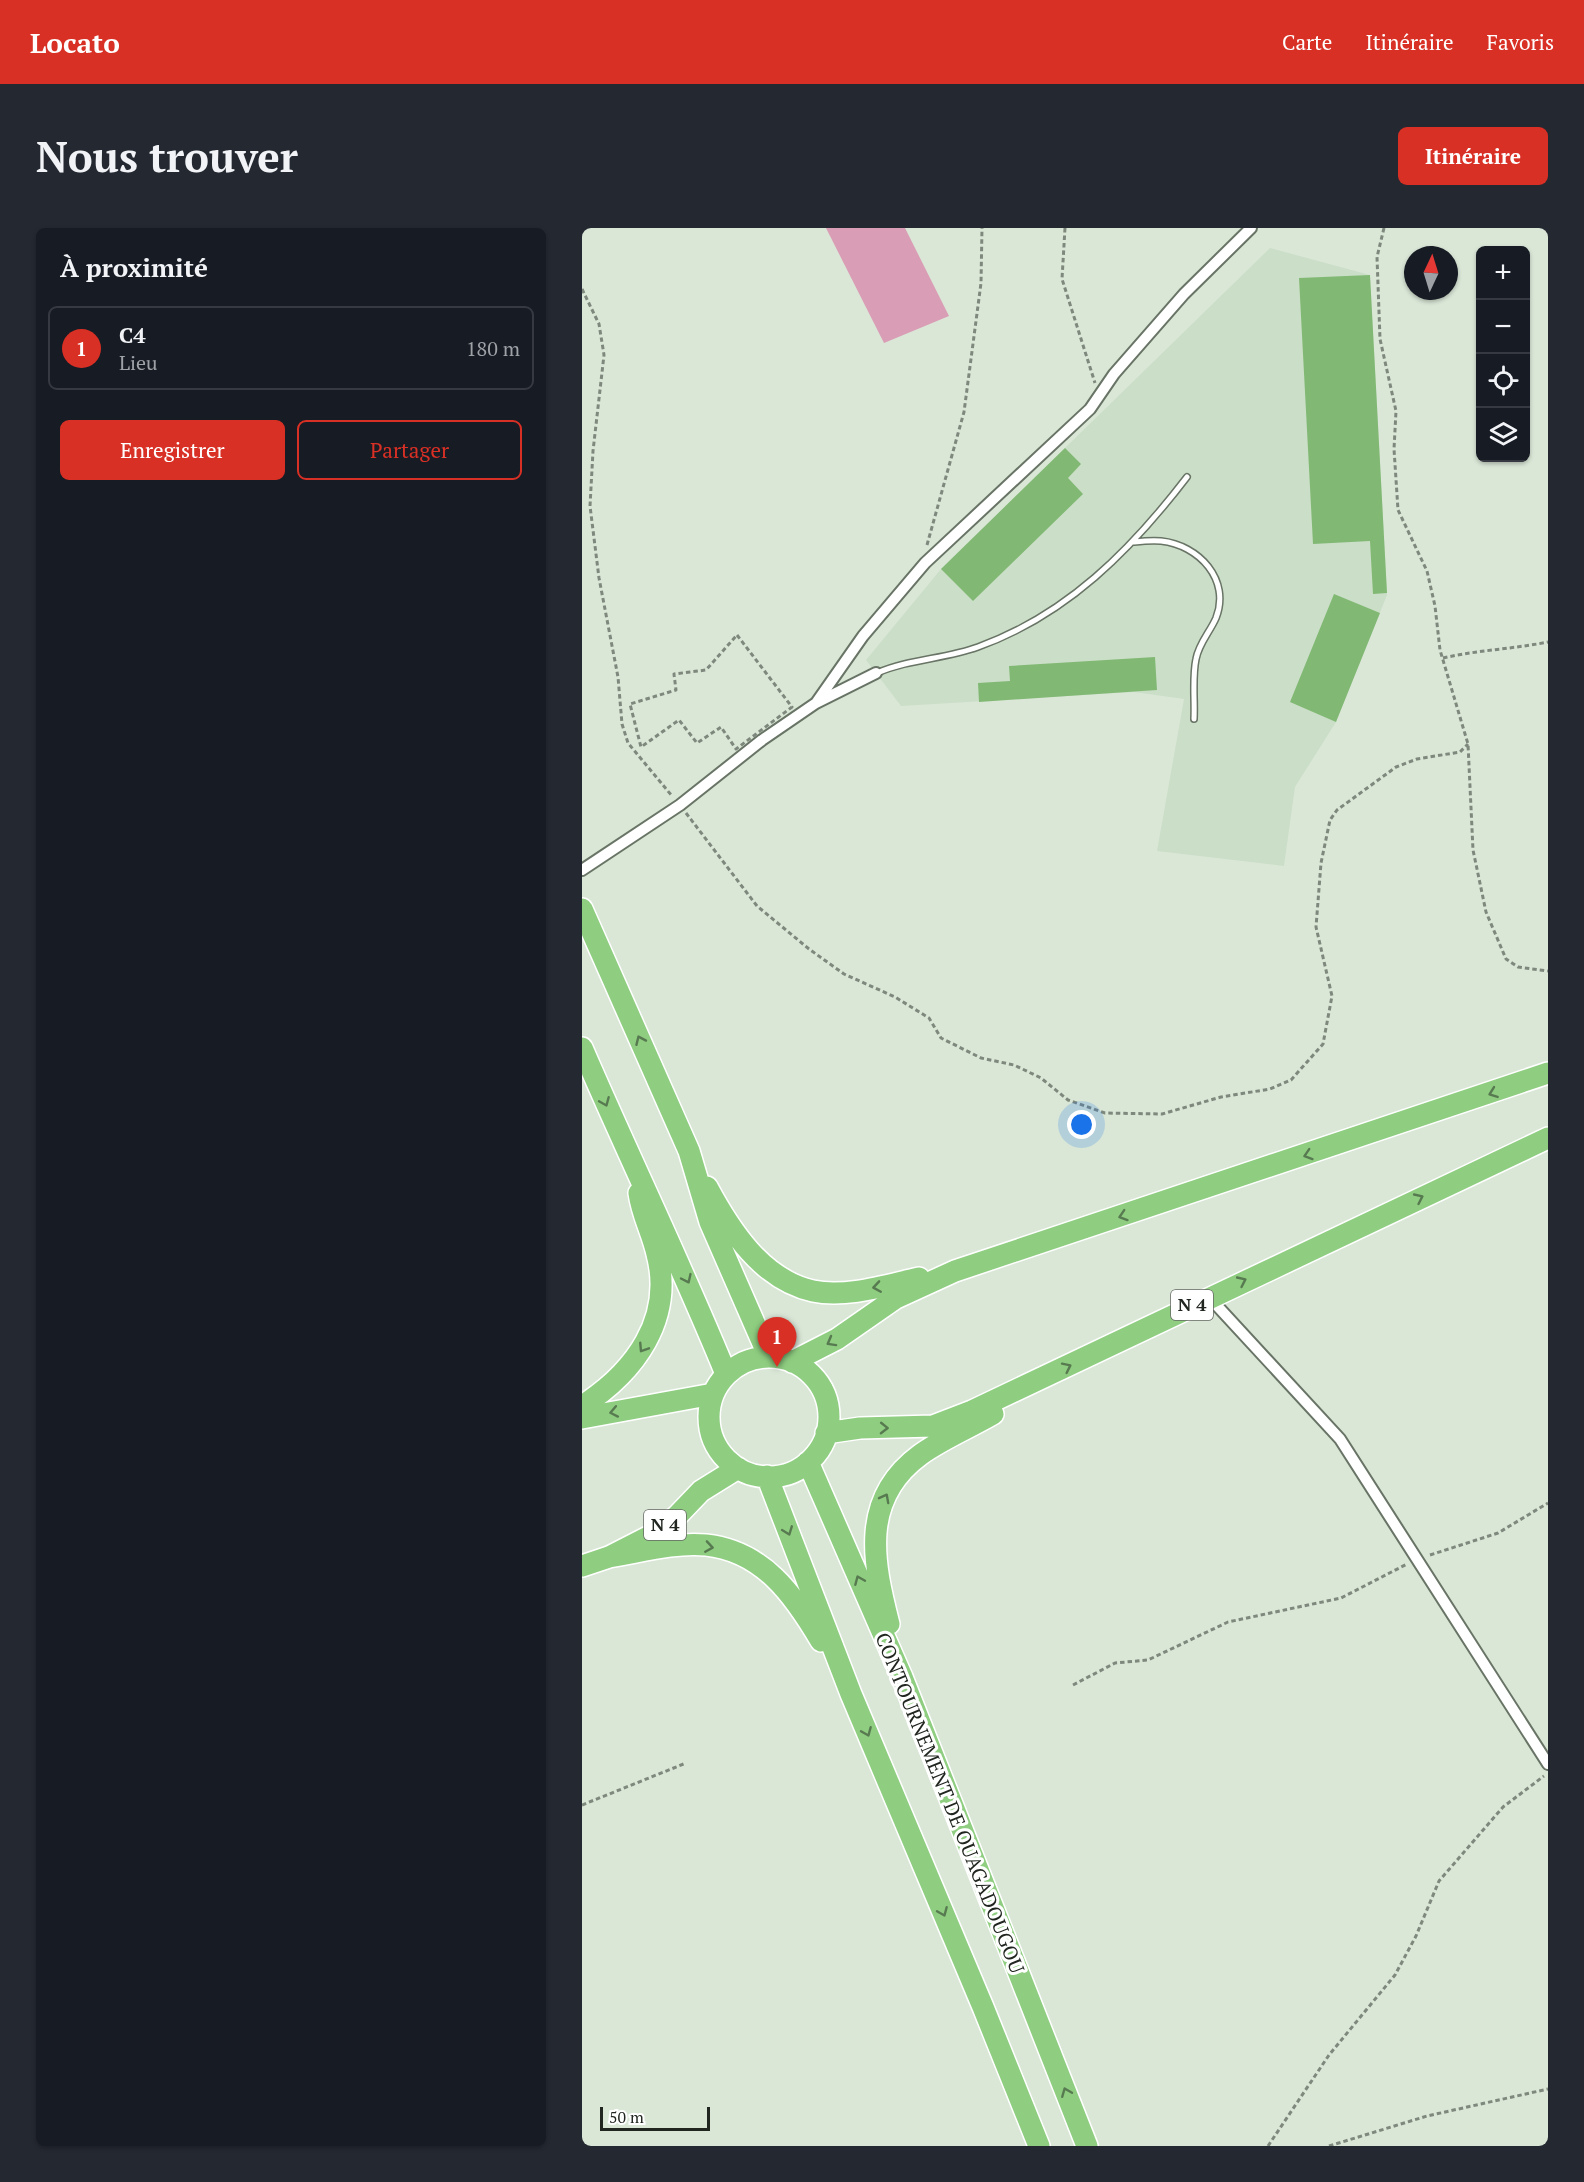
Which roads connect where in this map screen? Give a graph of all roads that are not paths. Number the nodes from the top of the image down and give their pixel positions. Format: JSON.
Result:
{"nodes":[{"id":1,"x":1251,"y":228,"type":"edge"},
{"id":2,"x":1187,"y":477,"type":"dead end"},
{"id":3,"x":1134,"y":542,"type":"junction"},
{"id":4,"x":876,"y":673,"type":"joint"},
{"id":5,"x":816,"y":703,"type":"junction"},
{"id":6,"x":1194,"y":719,"type":"dead end"},
{"id":7,"x":582,"y":870,"type":"edge"},
{"id":8,"x":582,"y":909,"type":"edge"},
{"id":9,"x":582,"y":1048,"type":"edge"},
{"id":10,"x":1548,"y":1073,"type":"edge"},
{"id":11,"x":1548,"y":1138,"type":"edge"},
{"id":12,"x":689,"y":1151,"type":"junction"},
{"id":13,"x":635,"y":1171,"type":"junction"},
{"id":14,"x":955,"y":1271,"type":"junction"},
{"id":15,"x":1208,"y":1297,"type":"junction"},
{"id":16,"x":769,"y":1357,"type":"junction"},
{"id":17,"x":792,"y":1362,"type":"junction"},
{"id":18,"x":726,"y":1374,"type":"junction"},
{"id":19,"x":1041,"y":1380,"type":"junction"},
{"id":20,"x":713,"y":1394,"type":"junction"},
{"id":21,"x":582,"y":1406,"type":"edge"},
{"id":22,"x":582,"y":1418,"type":"edge"},
{"id":23,"x":826,"y":1433,"type":"junction"},
{"id":24,"x":808,"y":1462,"type":"junction"},
{"id":25,"x":738,"y":1468,"type":"junction"},
{"id":26,"x":767,"y":1476,"type":"junction"},
{"id":27,"x":609,"y":1557,"type":"junction"},
{"id":28,"x":582,"y":1566,"type":"edge"},
{"id":29,"x":902,"y":1677,"type":"junction"},
{"id":30,"x":851,"y":1694,"type":"junction"},
{"id":31,"x":1548,"y":1764,"type":"edge"},
{"id":32,"x":1039,"y":2146,"type":"edge"},
{"id":33,"x":1087,"y":2146,"type":"edge"}],
"edges":[{"from":1,"to":5,"type":"street"},
{"from":2,"to":3,"type":"lane"},
{"from":3,"to":4,"type":"lane"},
{"from":3,"to":6,"type":"lane"},
{"from":4,"to":5,"type":"street"},
{"from":5,"to":7,"type":"street"},
{"from":12,"to":8,"type":"highway","one_way":true},
{"from":9,"to":13,"type":"highway","one_way":true},
{"from":10,"to":14,"type":"highway","one_way":true},
{"from":15,"to":11,"type":"highway","number":"N 4","one_way":true},
{"from":14,"to":12,"type":"highway","one_way":true},
{"from":12,"to":16,"type":"highway"},
{"from":13,"to":18,"type":"highway","one_way":true},
{"from":13,"to":21,"type":"highway","one_way":true},
{"from":14,"to":17,"type":"highway","one_way":true},
{"from":19,"to":15,"type":"highway","number":"N 4","one_way":true},
{"from":15,"to":31,"type":"street"},
{"from":16,"to":17,"type":"highway"},
{"from":16,"to":18,"type":"highway"},
{"from":17,"to":23,"type":"highway"},
{"from":18,"to":20,"type":"highway"},
{"from":23,"to":19,"type":"highway","number":"N 4","one_way":true},
{"from":29,"to":19,"type":"highway","one_way":true},
{"from":20,"to":22,"type":"highway","one_way":true},
{"from":20,"to":25,"type":"highway"},
{"from":23,"to":24,"type":"highway"},
{"from":24,"to":26,"type":"highway"},
{"from":29,"to":24,"type":"highway","name":"CONTOURNEMENT DE OUAGADOUGOU","one_way":true},
{"from":25,"to":26,"type":"highway"},
{"from":25,"to":27,"type":"highway","number":"N 4"},
{"from":26,"to":30,"type":"highway","one_way":true},
{"from":27,"to":28,"type":"highway","number":"N 4"},
{"from":27,"to":30,"type":"highway","one_way":true},
{"from":33,"to":29,"type":"highway","name":"CONTOURNEMENT DE OUAGADOUGOU","one_way":true},
{"from":30,"to":32,"type":"highway","one_way":true}]}
